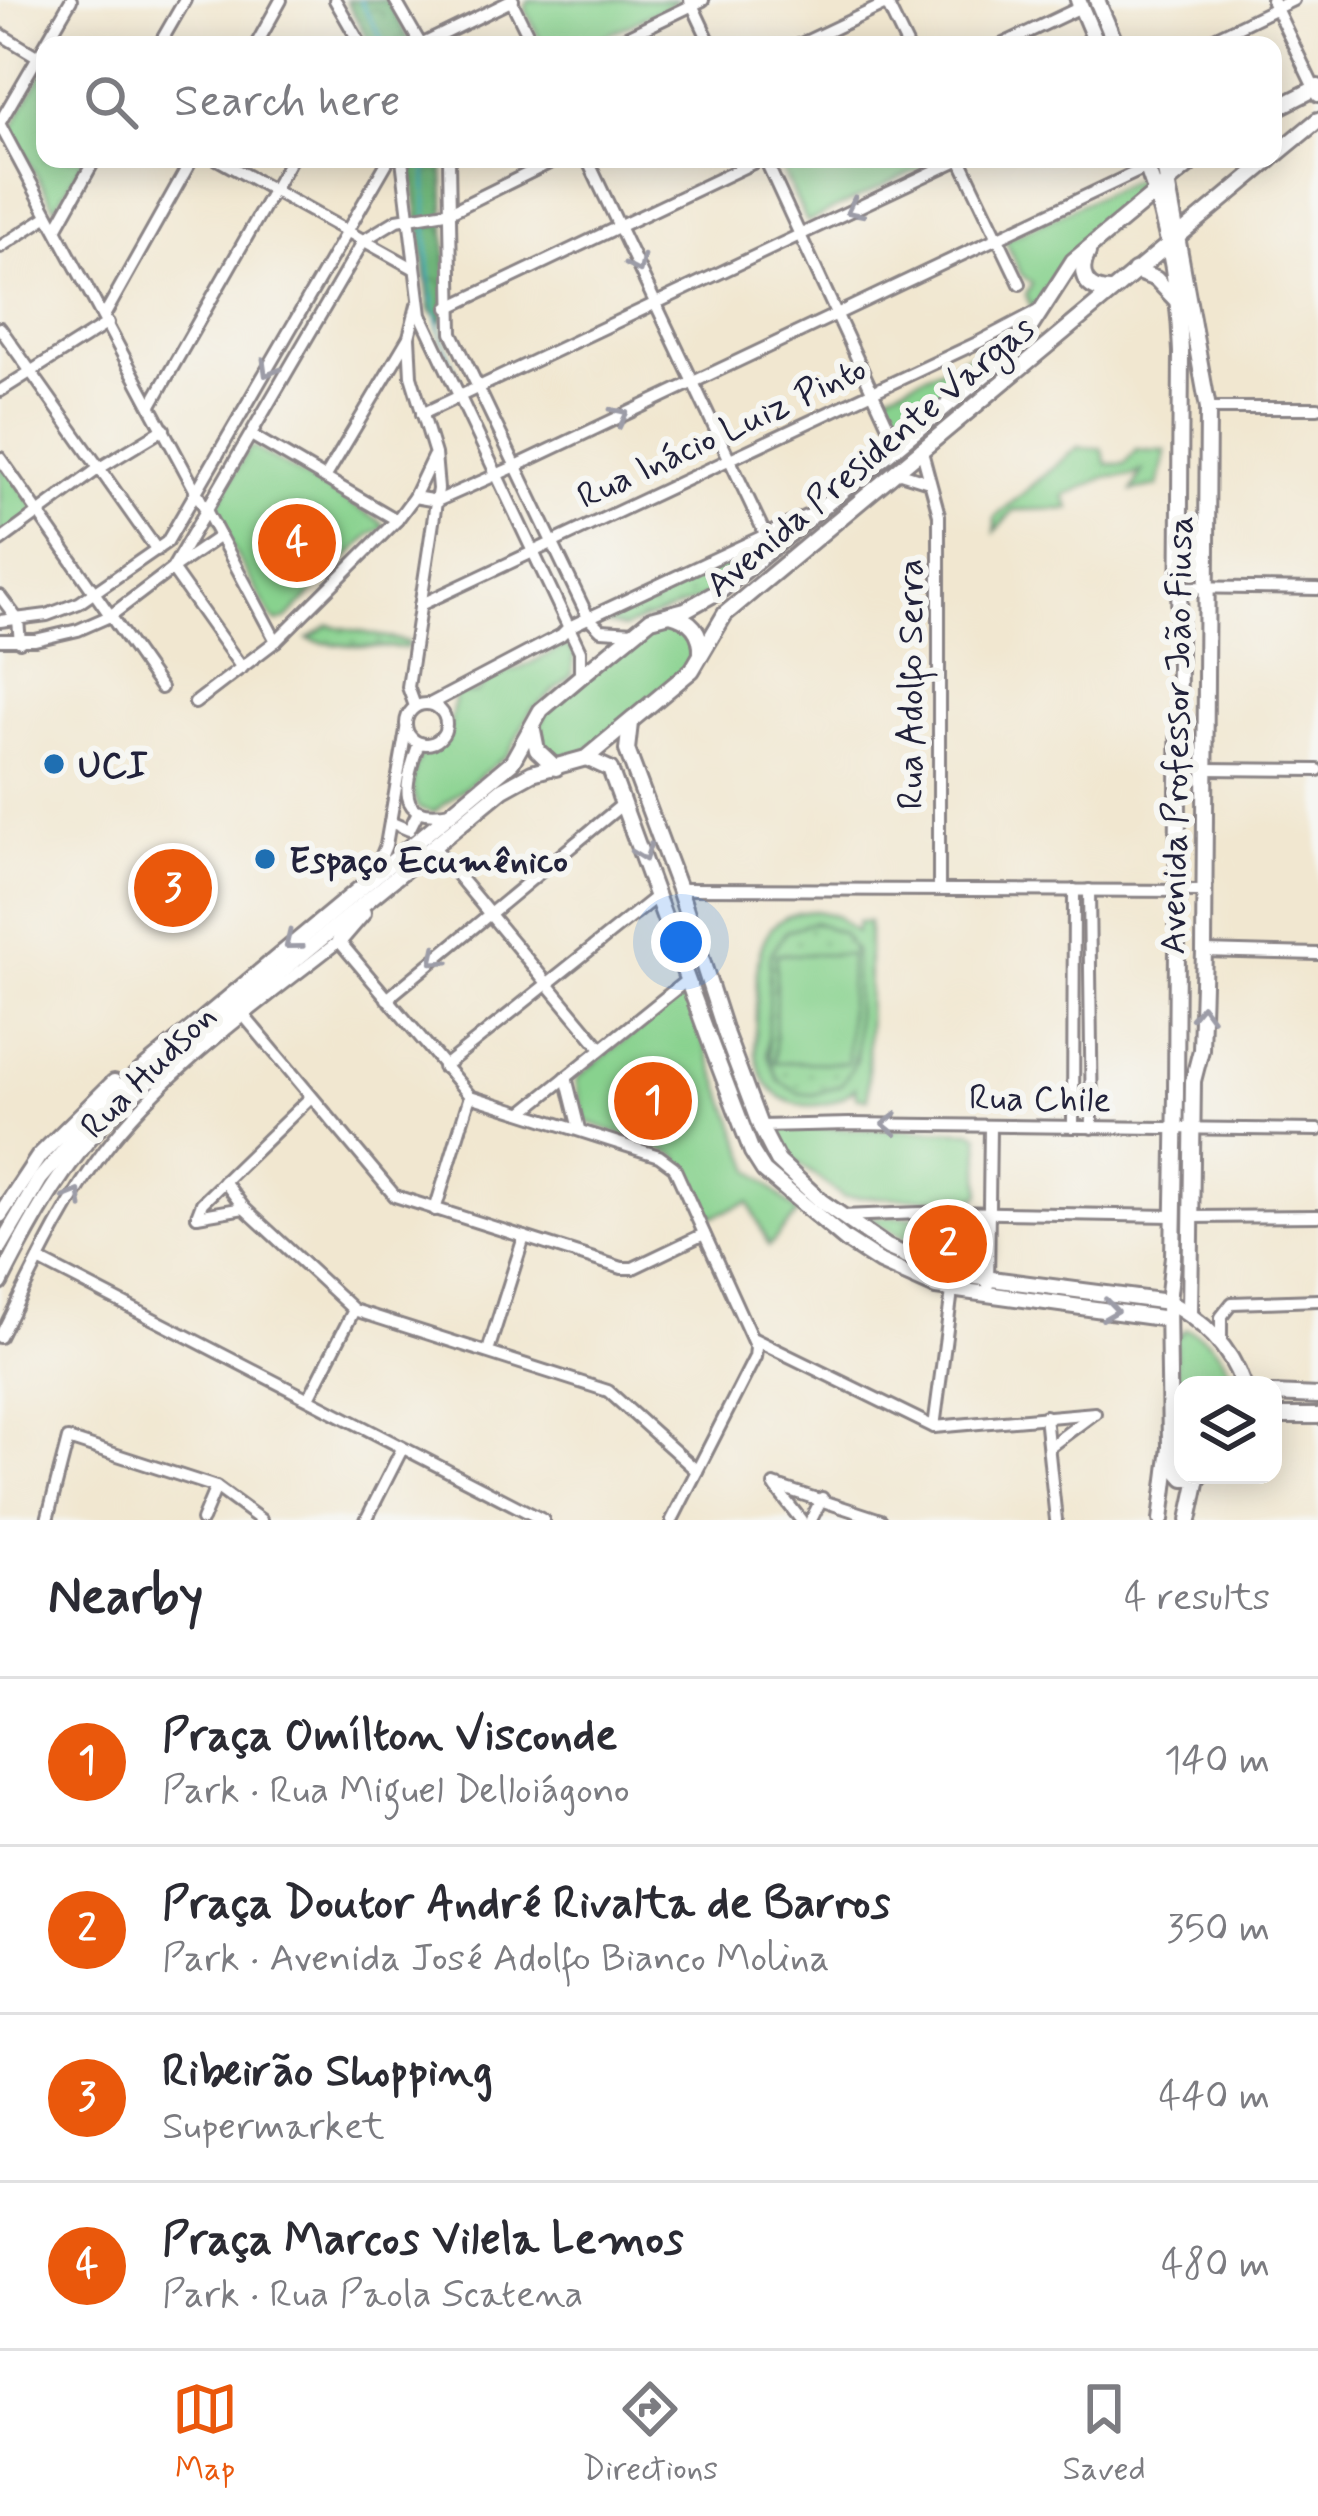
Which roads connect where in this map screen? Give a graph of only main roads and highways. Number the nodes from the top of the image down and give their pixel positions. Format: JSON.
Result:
{"nodes":[{"id":1,"x":1097,"y":0,"type":"edge"},
{"id":2,"x":1079,"y":4,"type":"edge"},
{"id":3,"x":1093,"y":36,"type":"edge"},
{"id":4,"x":1112,"y":36,"type":"edge"},
{"id":5,"x":1316,"y":91,"type":"edge"},
{"id":6,"x":1282,"y":106,"type":"edge"},
{"id":7,"x":1318,"y":120,"type":"edge"},
{"id":8,"x":1282,"y":148,"type":"edge"},
{"id":9,"x":1148,"y":168,"type":"edge"},
{"id":10,"x":1162,"y":168,"type":"edge"},
{"id":11,"x":1185,"y":168,"type":"edge"},
{"id":12,"x":1258,"y":168,"type":"edge"},
{"id":13,"x":1161,"y":187,"type":"junction"},
{"id":14,"x":1172,"y":240,"type":"junction"},
{"id":15,"x":1094,"y":244,"type":"junction"},
{"id":16,"x":1135,"y":272,"type":"junction"},
{"id":17,"x":1110,"y":291,"type":"junction"},
{"id":18,"x":1178,"y":302,"type":"junction"},
{"id":19,"x":670,"y":614,"type":"junction"},
{"id":20,"x":700,"y":658,"type":"junction"},
{"id":21,"x":630,"y":722,"type":"junction"},
{"id":22,"x":533,"y":724,"type":"junction"},
{"id":23,"x":586,"y":758,"type":"junction"},
{"id":24,"x":556,"y":768,"type":"junction"},
{"id":25,"x":379,"y":882,"type":"junction"},
{"id":26,"x":679,"y":889,"type":"junction"},
{"id":27,"x":657,"y":896,"type":"junction"},
{"id":28,"x":339,"y":941,"type":"road end"},
{"id":29,"x":726,"y":1035,"type":"junction"},
{"id":30,"x":710,"y":1041,"type":"junction"},
{"id":31,"x":162,"y":1052,"type":"junction"},
{"id":32,"x":0,"y":1215,"type":"edge"},
{"id":33,"x":0,"y":1247,"type":"edge"},
{"id":34,"x":884,"y":1254,"type":"junction"},
{"id":35,"x":0,"y":1282,"type":"edge"},
{"id":36,"x":988,"y":1287,"type":"junction"},
{"id":37,"x":1168,"y":1302,"type":"junction"},
{"id":38,"x":1196,"y":1320,"type":"junction"},
{"id":39,"x":1168,"y":1325,"type":"junction"},
{"id":40,"x":1238,"y":1376,"type":"edge"},
{"id":41,"x":1282,"y":1394,"type":"edge"},
{"id":42,"x":1318,"y":1396,"type":"edge"},
{"id":43,"x":1282,"y":1416,"type":"edge"},
{"id":44,"x":1318,"y":1416,"type":"edge"},
{"id":45,"x":1170,"y":1447,"type":"junction"},
{"id":46,"x":1174,"y":1460,"type":"edge"},
{"id":47,"x":1198,"y":1484,"type":"edge"},
{"id":48,"x":1161,"y":1520,"type":"edge"},
{"id":49,"x":1189,"y":1520,"type":"edge"}],
"edges":[{"from":1,"to":4,"type":"main road"},
{"from":2,"to":3,"type":"main road"},
{"from":5,"to":6,"type":"main road"},
{"from":7,"to":8,"type":"main road","name":"Avenida Presidente Vargas"},
{"from":9,"to":13,"type":"main road","name":"Avenida Professor João Fiusa"},
{"from":10,"to":13,"type":"main road","name":"Avenida Professor João Fiusa"},
{"from":11,"to":13,"type":"main road","name":"Avenida Presidente Vargas"},
{"from":12,"to":14,"type":"main road","name":"Avenida Presidente Vargas"},
{"from":13,"to":14,"type":"main road","name":"Avenida Professor João Fiusa"},
{"from":13,"to":15,"type":"main road","name":"Avenida Presidente Vargas"},
{"from":14,"to":16,"type":"main road","name":"Avenida Presidente Vargas"},
{"from":14,"to":18,"type":"main road","name":"Avenida Professor João Fiusa"},
{"from":38,"to":14,"type":"main road","name":"Avenida Professor João Fiusa","one_way":true},
{"from":15,"to":17,"type":"main road"},
{"from":15,"to":19,"type":"main road","name":"Avenida Presidente Vargas"},
{"from":16,"to":17,"type":"main road","name":"Avenida Presidente Vargas"},
{"from":16,"to":18,"type":"main road"},
{"from":17,"to":20,"type":"main road","name":"Avenida Presidente Vargas"},
{"from":18,"to":37,"type":"main road","name":"Avenida Professor João Fiusa"},
{"from":19,"to":20,"type":"main road"},
{"from":19,"to":22,"type":"main road","name":"Avenida Presidente Vargas"},
{"from":20,"to":21,"type":"main road","name":"Avenida Presidente Vargas"},
{"from":21,"to":23,"type":"main road","name":"Avenida Presidente Vargas"},
{"from":21,"to":26,"type":"main road"},
{"from":22,"to":24,"type":"main road"},
{"from":22,"to":25,"type":"main road","name":"Avenida Presidente Vargas"},
{"from":23,"to":24,"type":"main road","name":"Avenida Presidente Vargas"},
{"from":23,"to":27,"type":"main road","one_way":true},
{"from":24,"to":25,"type":"main road","name":"Avenida Presidente Vargas"},
{"from":25,"to":28,"type":"main road"},
{"from":25,"to":31,"type":"main road","name":"Avenida Presidente Vargas","one_way":true},
{"from":25,"to":35,"type":"main road","name":"Avenida Presidente Vargas"},
{"from":26,"to":27,"type":"main road"},
{"from":26,"to":29,"type":"main road"},
{"from":27,"to":30,"type":"main road"},
{"from":29,"to":30,"type":"main road"},
{"from":29,"to":34,"type":"main road"},
{"from":30,"to":34,"type":"main road"},
{"from":31,"to":32,"type":"main road"},
{"from":31,"to":33,"type":"main road","name":"Avenida Presidente Vargas"},
{"from":34,"to":36,"type":"main road"},
{"from":34,"to":36,"type":"main road"},
{"from":36,"to":37,"type":"main road"},
{"from":36,"to":39,"type":"main road","one_way":true},
{"from":37,"to":38,"type":"main road"},
{"from":37,"to":39,"type":"main road","name":"Avenida Professor João Fiusa"},
{"from":38,"to":39,"type":"main road"},
{"from":38,"to":40,"type":"main road"},
{"from":39,"to":45,"type":"main road","name":"Avenida Professor João Fiusa"},
{"from":41,"to":42,"type":"main road"},
{"from":43,"to":44,"type":"main road"},
{"from":45,"to":46,"type":"main road"},
{"from":45,"to":48,"type":"main road","name":"Avenida Professor João Fiusa"},
{"from":47,"to":49,"type":"main road"}]}
